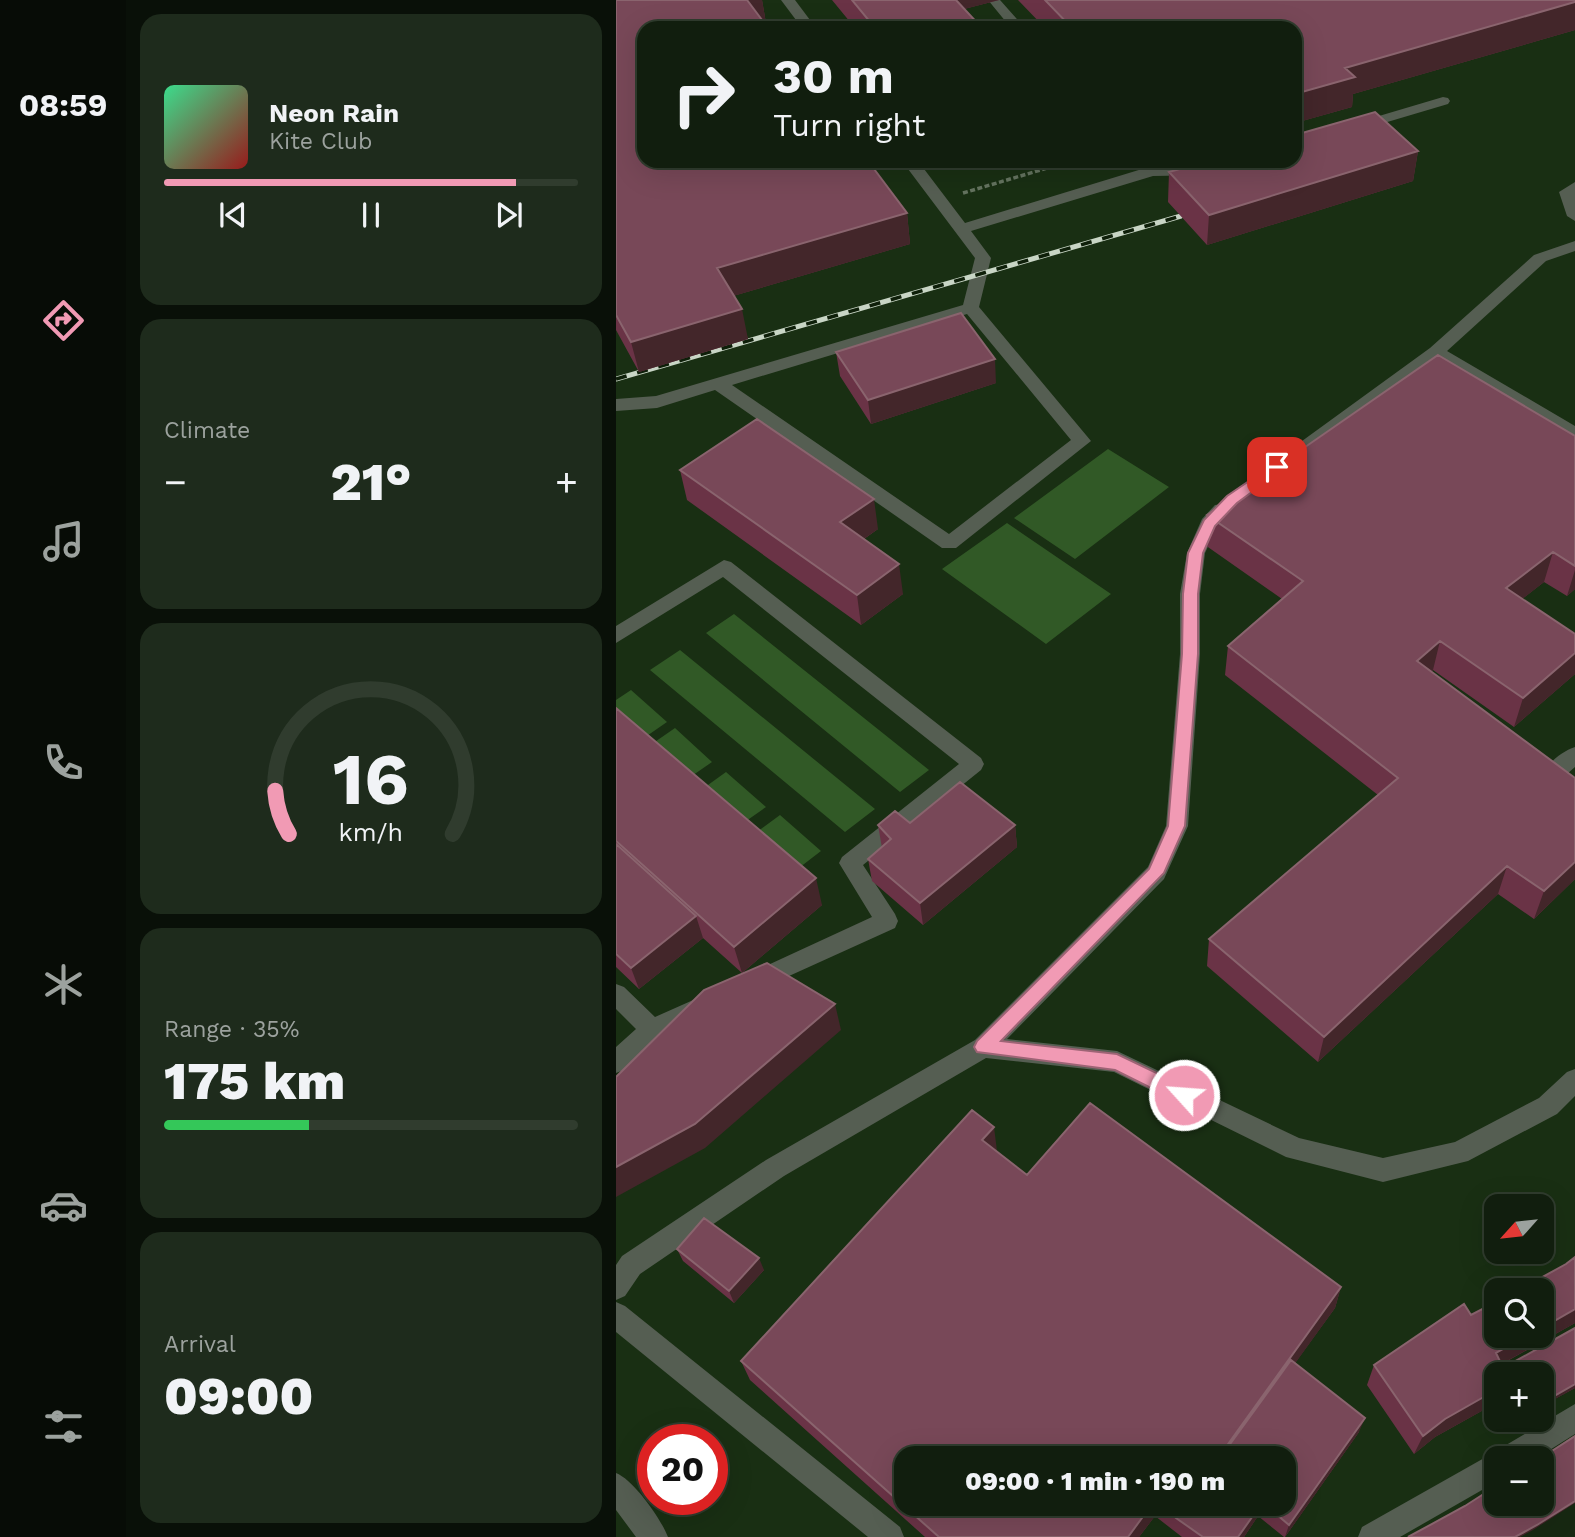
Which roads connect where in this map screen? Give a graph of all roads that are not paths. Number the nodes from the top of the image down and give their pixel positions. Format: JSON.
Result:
{"nodes":[{"id":1,"x":788,"y":0,"type":"edge"},
{"id":2,"x":993,"y":1,"type":"edge"},
{"id":3,"x":804,"y":21,"type":"edge"},
{"id":4,"x":1012,"y":21,"type":"edge"},
{"id":5,"x":1443,"y":102,"type":"dead end"},
{"id":6,"x":1344,"y":131,"type":"edge"},
{"id":7,"x":915,"y":168,"type":"edge"},
{"id":8,"x":1142,"y":168,"type":"edge"},
{"id":9,"x":1180,"y":168,"type":"edge"},
{"id":10,"x":1219,"y":168,"type":"edge"},
{"id":11,"x":1575,"y":187,"type":"edge"},
{"id":12,"x":1575,"y":216,"type":"edge"},
{"id":13,"x":961,"y":229,"type":"junction"},
{"id":14,"x":1575,"y":246,"type":"edge"},
{"id":15,"x":971,"y":308,"type":"junction"},
{"id":16,"x":1436,"y":352,"type":"junction"},
{"id":17,"x":718,"y":384,"type":"junction"},
{"id":18,"x":616,"y":405,"type":"edge"},
{"id":19,"x":1575,"y":434,"type":"edge"},
{"id":20,"x":1266,"y":475,"type":"edge"},
{"id":21,"x":1232,"y":500,"type":"edge"},
{"id":22,"x":616,"y":636,"type":"edge"},
{"id":23,"x":1575,"y":755,"type":"edge"},
{"id":24,"x":1555,"y":772,"type":"edge"},
{"id":25,"x":739,"y":989,"type":"edge"},
{"id":26,"x":616,"y":994,"type":"edge"},
{"id":27,"x":714,"y":1000,"type":"edge"},
{"id":28,"x":652,"y":1029,"type":"junction"},
{"id":29,"x":983,"y":1047,"type":"junction"},
{"id":30,"x":616,"y":1062,"type":"edge"},
{"id":31,"x":1575,"y":1080,"type":"edge"},
{"id":32,"x":616,"y":1287,"type":"edge"},
{"id":33,"x":616,"y":1315,"type":"edge"},
{"id":34,"x":1575,"y":1418,"type":"edge"},
{"id":35,"x":1530,"y":1446,"type":"edge"},
{"id":36,"x":1484,"y":1473,"type":"edge"},
{"id":37,"x":616,"y":1487,"type":"edge"},
{"id":38,"x":654,"y":1537,"type":"edge"},
{"id":39,"x":890,"y":1537,"type":"edge"},
{"id":40,"x":1373,"y":1537,"type":"edge"}],
"edges":[{"from":1,"to":3,"type":"lane"},
{"from":2,"to":4,"type":"lane"},
{"from":5,"to":6,"type":"lane"},
{"from":7,"to":13,"type":"lane"},
{"from":8,"to":13,"type":"lane"},
{"from":9,"to":10,"type":"lane"},
{"from":11,"to":12,"type":"lane"},
{"from":13,"to":15,"type":"lane"},
{"from":14,"to":16,"type":"lane"},
{"from":15,"to":17,"type":"lane"},
{"from":15,"to":17,"type":"lane"},
{"from":16,"to":19,"type":"lane"},
{"from":16,"to":20,"type":"lane"},
{"from":17,"to":18,"type":"lane"},
{"from":21,"to":29,"type":"lane"},
{"from":22,"to":25,"type":"lane"},
{"from":23,"to":24,"type":"lane"},
{"from":26,"to":28,"type":"lane"},
{"from":27,"to":28,"type":"lane"},
{"from":28,"to":30,"type":"lane"},
{"from":29,"to":31,"type":"lane"},
{"from":29,"to":32,"type":"lane"},
{"from":33,"to":39,"type":"lane"},
{"from":34,"to":35,"type":"lane"},
{"from":36,"to":40,"type":"lane"},
{"from":37,"to":38,"type":"lane"}]}
